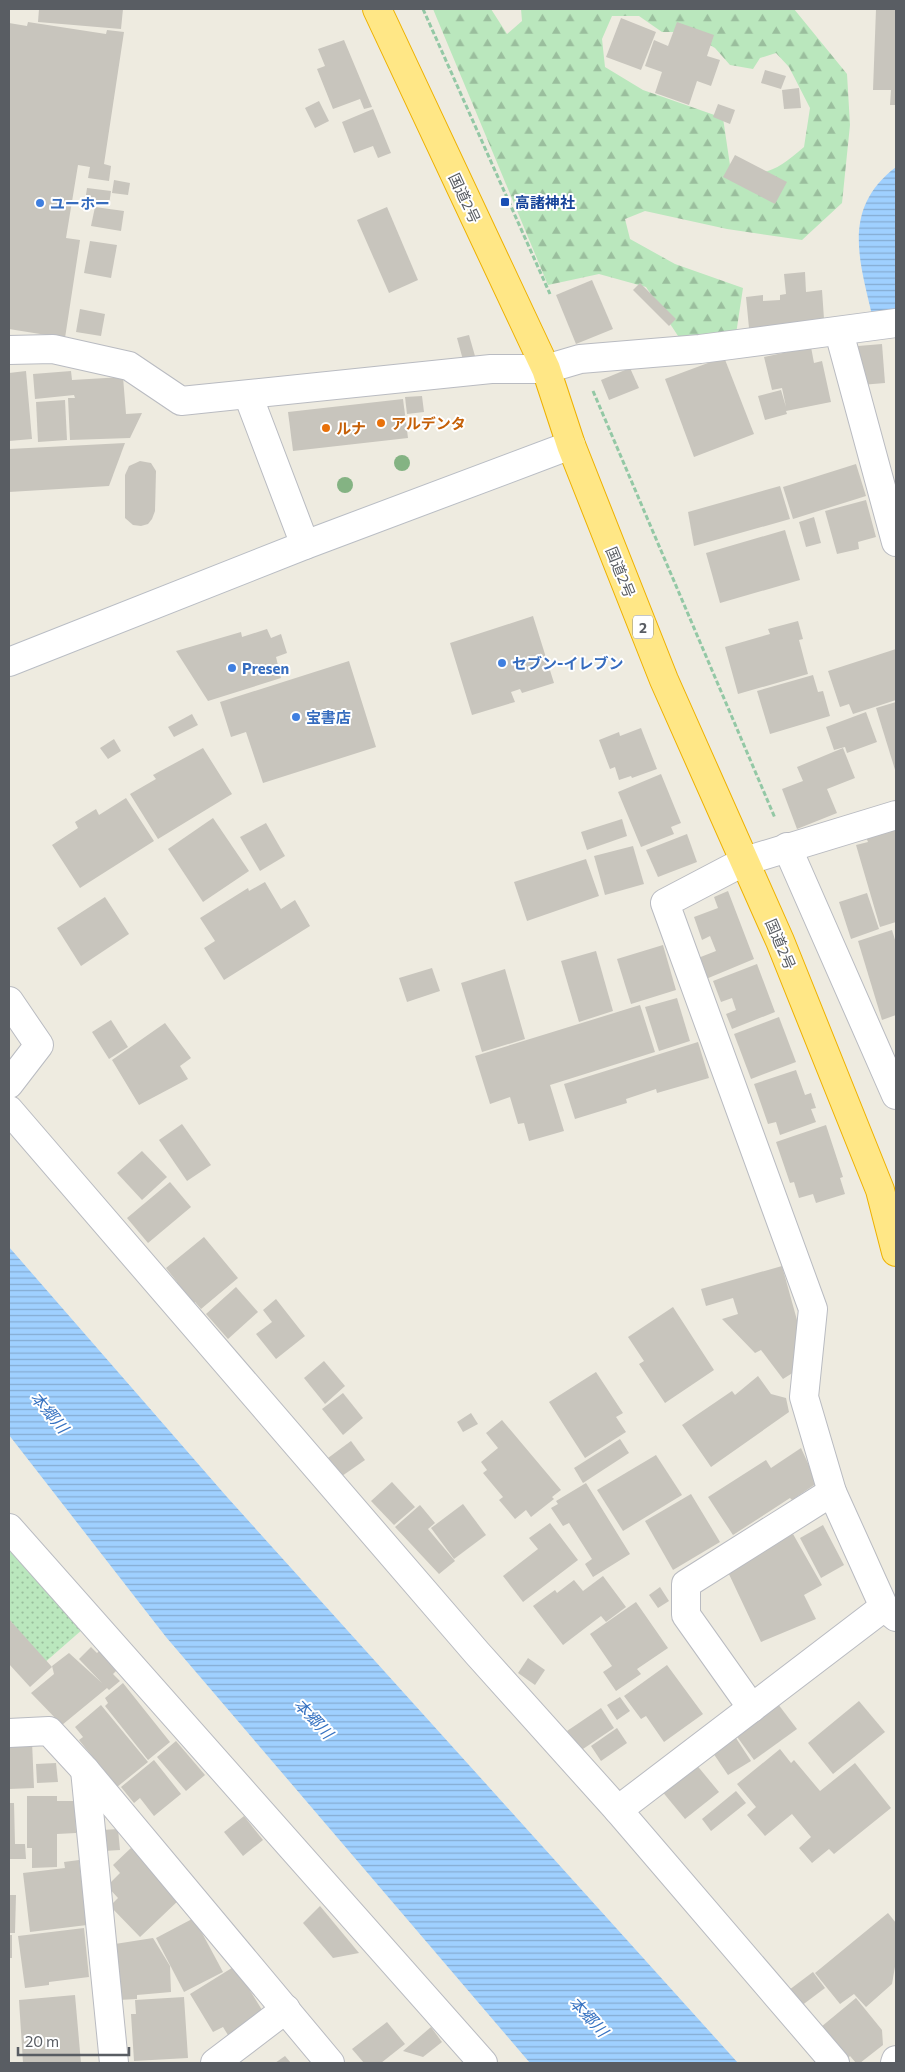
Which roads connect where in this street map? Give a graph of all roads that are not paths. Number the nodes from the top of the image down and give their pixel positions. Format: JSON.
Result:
{"nodes":[{"id":1,"x":376,"y":9,"type":"edge"},
{"id":2,"x":896,"y":323,"type":"edge"},
{"id":3,"x":839,"y":332,"type":"junction"},
{"id":4,"x":9,"y":350,"type":"edge"},
{"id":5,"x":546,"y":369,"type":"junction"},
{"id":6,"x":248,"y":395,"type":"junction"},
{"id":7,"x":571,"y":445,"type":"junction"},
{"id":8,"x":890,"y":490,"type":"edge"},
{"id":9,"x":896,"y":542,"type":"edge"},
{"id":10,"x":305,"y":545,"type":"junction"},
{"id":11,"x":9,"y":662,"type":"edge"},
{"id":12,"x":896,"y":816,"type":"edge"},
{"id":13,"x":787,"y":847,"type":"junction"},
{"id":14,"x":745,"y":861,"type":"junction"},
{"id":15,"x":9,"y":1001,"type":"edge"},
{"id":16,"x":9,"y":1084,"type":"edge"},
{"id":17,"x":896,"y":1095,"type":"edge"},
{"id":18,"x":9,"y":1110,"type":"edge"},
{"id":19,"x":896,"y":1252,"type":"edge"},
{"id":20,"x":832,"y":1492,"type":"junction"},
{"id":21,"x":9,"y":1528,"type":"edge"},
{"id":22,"x":890,"y":1612,"type":"edge"},
{"id":23,"x":752,"y":1708,"type":"junction"},
{"id":24,"x":9,"y":1733,"type":"edge"},
{"id":25,"x":84,"y":1770,"type":"junction"},
{"id":26,"x":618,"y":1810,"type":"junction"},
{"id":27,"x":286,"y":2009,"type":"junction"},
{"id":28,"x":896,"y":2060,"type":"edge"},
{"id":29,"x":114,"y":2063,"type":"edge"},
{"id":30,"x":215,"y":2063,"type":"edge"},
{"id":31,"x":330,"y":2063,"type":"edge"},
{"id":32,"x":483,"y":2063,"type":"edge"},
{"id":33,"x":835,"y":2063,"type":"edge"},
{"id":34,"x":895,"y":2063,"type":"edge"}],
"edges":[{"from":1,"to":5,"type":"highway","name":"国道2号","number":"2"},
{"from":2,"to":3,"type":"street"},
{"from":3,"to":5,"type":"street"},
{"from":3,"to":8,"type":"street"},
{"from":4,"to":6,"type":"street"},
{"from":5,"to":6,"type":"street"},
{"from":5,"to":7,"type":"highway","name":"国道2号","number":"2"},
{"from":6,"to":10,"type":"street"},
{"from":7,"to":10,"type":"street"},
{"from":7,"to":14,"type":"highway","name":"国道2号","number":"2"},
{"from":8,"to":9,"type":"street"},
{"from":10,"to":11,"type":"street"},
{"from":12,"to":13,"type":"street"},
{"from":13,"to":14,"type":"street"},
{"from":13,"to":17,"type":"street"},
{"from":14,"to":19,"type":"highway","name":"国道2号","number":"2"},
{"from":14,"to":20,"type":"street"},
{"from":15,"to":16,"type":"street"},
{"from":18,"to":26,"type":"street"},
{"from":20,"to":22,"type":"street"},
{"from":20,"to":23,"type":"street"},
{"from":21,"to":32,"type":"street"},
{"from":22,"to":23,"type":"street"},
{"from":23,"to":26,"type":"street"},
{"from":24,"to":25,"type":"street"},
{"from":25,"to":27,"type":"street"},
{"from":25,"to":29,"type":"street"},
{"from":26,"to":33,"type":"street"},
{"from":27,"to":30,"type":"street"},
{"from":27,"to":31,"type":"street"},
{"from":28,"to":34,"type":"street"}]}
